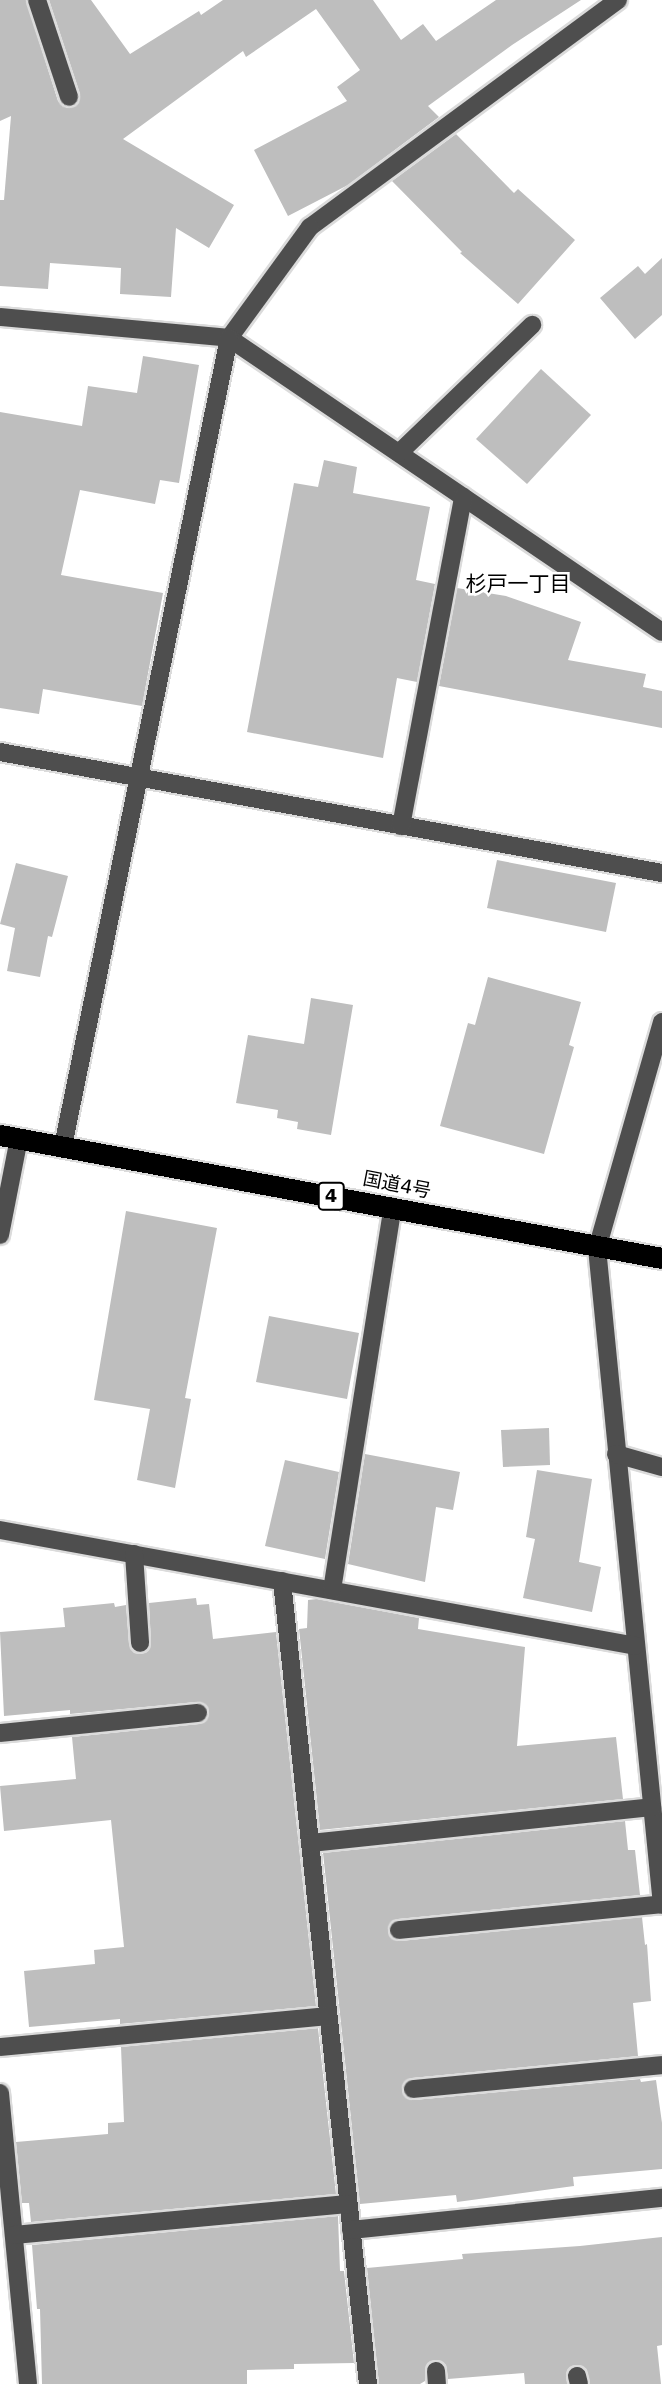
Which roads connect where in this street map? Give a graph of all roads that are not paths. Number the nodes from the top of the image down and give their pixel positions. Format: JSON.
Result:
{"nodes":[{"id":1,"x":37,"y":0,"type":"edge"},
{"id":2,"x":618,"y":0,"type":"edge"},
{"id":3,"x":69,"y":97,"type":"dead end"},
{"id":4,"x":0,"y":317,"type":"edge"},
{"id":5,"x":532,"y":325,"type":"dead end"},
{"id":6,"x":229,"y":338,"type":"junction"},
{"id":7,"x":399,"y":453,"type":"junction"},
{"id":8,"x":463,"y":497,"type":"junction"},
{"id":9,"x":662,"y":632,"type":"edge"},
{"id":10,"x":0,"y":752,"type":"edge"},
{"id":11,"x":138,"y":778,"type":"junction"},
{"id":12,"x":401,"y":826,"type":"junction"},
{"id":13,"x":662,"y":873,"type":"edge"},
{"id":14,"x":662,"y":1022,"type":"edge"},
{"id":15,"x":9,"y":1136,"type":"edge"},
{"id":16,"x":63,"y":1146,"type":"junction"},
{"id":17,"x":393,"y":1207,"type":"junction"},
{"id":18,"x":0,"y":1235,"type":"edge"},
{"id":19,"x":597,"y":1248,"type":"junction"},
{"id":20,"x":662,"y":1258,"type":"edge"},
{"id":21,"x":616,"y":1454,"type":"junction"},
{"id":22,"x":662,"y":1467,"type":"edge"},
{"id":23,"x":0,"y":1530,"type":"edge"},
{"id":24,"x":134,"y":1554,"type":"junction"},
{"id":25,"x":282,"y":1581,"type":"junction"},
{"id":26,"x":332,"y":1590,"type":"junction"},
{"id":27,"x":139,"y":1643,"type":"dead end"},
{"id":28,"x":636,"y":1646,"type":"junction"},
{"id":29,"x":198,"y":1713,"type":"dead end"},
{"id":30,"x":0,"y":1732,"type":"edge"},
{"id":31,"x":652,"y":1807,"type":"junction"},
{"id":32,"x":310,"y":1843,"type":"junction"},
{"id":33,"x":662,"y":1904,"type":"edge"},
{"id":34,"x":399,"y":1930,"type":"dead end"},
{"id":35,"x":328,"y":2016,"type":"junction"},
{"id":36,"x":0,"y":2047,"type":"edge"},
{"id":37,"x":662,"y":2065,"type":"edge"},
{"id":38,"x":413,"y":2089,"type":"dead end"},
{"id":39,"x":0,"y":2093,"type":"edge"},
{"id":40,"x":662,"y":2198,"type":"edge"},
{"id":41,"x":348,"y":2204,"type":"junction"},
{"id":42,"x":351,"y":2230,"type":"junction"},
{"id":43,"x":14,"y":2235,"type":"junction"},
{"id":44,"x":28,"y":2384,"type":"edge"},
{"id":45,"x":368,"y":2384,"type":"edge"}],
"edges":[{"from":1,"to":3,"type":"street"},
{"from":2,"to":6,"type":"street"},
{"from":4,"to":6,"type":"street"},
{"from":5,"to":7,"type":"street"},
{"from":6,"to":7,"type":"street"},
{"from":6,"to":11,"type":"street"},
{"from":7,"to":8,"type":"street"},
{"from":8,"to":9,"type":"street"},
{"from":8,"to":12,"type":"street"},
{"from":10,"to":11,"type":"street"},
{"from":11,"to":12,"type":"street"},
{"from":11,"to":16,"type":"street"},
{"from":12,"to":13,"type":"street"},
{"from":14,"to":19,"type":"street"},
{"from":15,"to":16,"type":"highway","name":"国道4号","number":"4"},
{"from":15,"to":18,"type":"street"},
{"from":16,"to":17,"type":"highway","name":"国道4号","number":"4"},
{"from":17,"to":19,"type":"highway","name":"国道4号","number":"4"},
{"from":17,"to":26,"type":"street"},
{"from":19,"to":20,"type":"highway","name":"国道4号","number":"4"},
{"from":19,"to":21,"type":"street"},
{"from":21,"to":22,"type":"street"},
{"from":21,"to":28,"type":"street"},
{"from":23,"to":24,"type":"street"},
{"from":24,"to":25,"type":"street"},
{"from":24,"to":27,"type":"street"},
{"from":25,"to":26,"type":"street"},
{"from":25,"to":32,"type":"street"},
{"from":26,"to":28,"type":"street"},
{"from":28,"to":31,"type":"street"},
{"from":29,"to":30,"type":"street"},
{"from":31,"to":32,"type":"street"},
{"from":31,"to":33,"type":"street"},
{"from":32,"to":35,"type":"street"},
{"from":33,"to":34,"type":"street"},
{"from":35,"to":36,"type":"street"},
{"from":35,"to":41,"type":"street"},
{"from":37,"to":38,"type":"street"},
{"from":39,"to":43,"type":"street"},
{"from":40,"to":42,"type":"street"},
{"from":41,"to":42,"type":"street"},
{"from":41,"to":43,"type":"street"},
{"from":42,"to":45,"type":"street"},
{"from":43,"to":44,"type":"street"}]}
